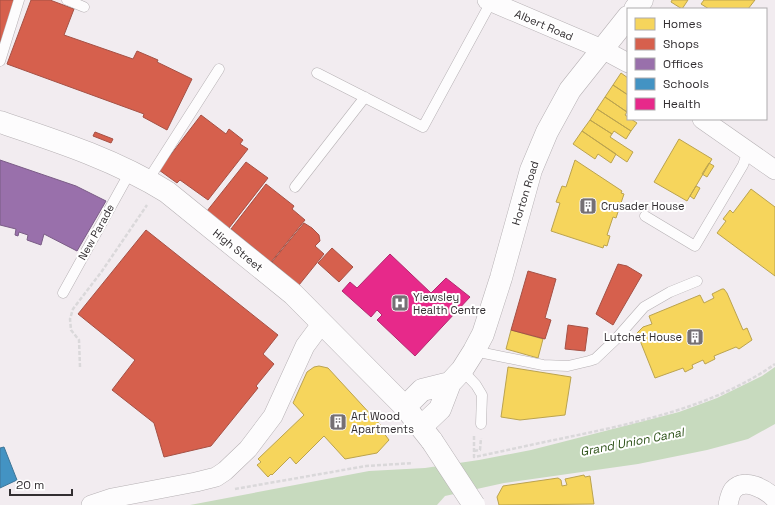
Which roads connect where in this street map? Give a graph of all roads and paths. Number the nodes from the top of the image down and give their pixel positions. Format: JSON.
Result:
{"nodes":[{"id":1,"x":19,"y":0,"type":"edge"},
{"id":2,"x":67,"y":0,"type":"edge"},
{"id":3,"x":642,"y":0,"type":"edge"},
{"id":4,"x":489,"y":1,"type":"edge"},
{"id":5,"x":84,"y":7,"type":"dead end"},
{"id":6,"x":636,"y":8,"type":"edge"},
{"id":7,"x":627,"y":18,"type":"edge"},
{"id":8,"x":602,"y":49,"type":"junction"},
{"id":9,"x":0,"y":60,"type":"edge"},
{"id":10,"x":627,"y":62,"type":"edge"},
{"id":11,"x":219,"y":69,"type":"dead end"},
{"id":12,"x":317,"y":73,"type":"dead end"},
{"id":13,"x":365,"y":97,"type":"junction"},
{"id":14,"x":703,"y":120,"type":"edge"},
{"id":15,"x":0,"y":122,"type":"edge"},
{"id":16,"x":748,"y":151,"type":"junction"},
{"id":17,"x":775,"y":170,"type":"edge"},
{"id":18,"x":146,"y":180,"type":"junction"},
{"id":19,"x":295,"y":187,"type":"dead end"},
{"id":20,"x":645,"y":216,"type":"dead end"},
{"id":21,"x":697,"y":281,"type":"dead end"},
{"id":22,"x":63,"y":293,"type":"dead end"},
{"id":23,"x":322,"y":323,"type":"junction"},
{"id":24,"x":474,"y":351,"type":"junction"},
{"id":25,"x":775,"y":364,"type":"edge"},
{"id":26,"x":80,"y":367,"type":"dead end"},
{"id":27,"x":456,"y":376,"type":"junction"},
{"id":28,"x":405,"y":407,"type":"junction"},
{"id":29,"x":481,"y":424,"type":"dead end"},
{"id":30,"x":426,"y":434,"type":"junction"},
{"id":31,"x":474,"y":451,"type":"dead end"},
{"id":32,"x":413,"y":463,"type":"dead end"},
{"id":33,"x":227,"y":491,"type":"dead end"},
{"id":34,"x":775,"y":499,"type":"edge"},
{"id":35,"x":90,"y":505,"type":"edge"},
{"id":36,"x":474,"y":505,"type":"edge"},
{"id":37,"x":728,"y":505,"type":"edge"}],
"edges":[{"from":1,"to":9,"type":"lane"},
{"from":2,"to":5,"type":"lane"},
{"from":3,"to":6,"type":"street"},
{"from":4,"to":8,"type":"street","name":"Albert Road"},
{"from":4,"to":13,"type":"lane"},
{"from":7,"to":8,"type":"street","name":"Horton Road"},
{"from":8,"to":10,"type":"street","name":"Albert Road"},
{"from":8,"to":24,"type":"street","name":"Horton Road"},
{"from":11,"to":18,"type":"lane","name":"New Parade"},
{"from":12,"to":13,"type":"lane"},
{"from":13,"to":19,"type":"lane"},
{"from":14,"to":16,"type":"street"},
{"from":15,"to":18,"type":"street","name":"High Street"},
{"from":16,"to":17,"type":"street"},
{"from":16,"to":20,"type":"lane"},
{"from":18,"to":22,"type":"lane","name":"New Parade"},
{"from":18,"to":23,"type":"street","name":"High Street"},
{"from":18,"to":26,"type":"path"},
{"from":21,"to":24,"type":"lane"},
{"from":23,"to":28,"type":"street","name":"High Street"},
{"from":23,"to":35,"type":"street"},
{"from":24,"to":27,"type":"street","name":"Horton Road"},
{"from":25,"to":31,"type":"path"},
{"from":27,"to":28,"type":"street"},
{"from":27,"to":29,"type":"lane"},
{"from":27,"to":30,"type":"street","name":"Horton Road"},
{"from":28,"to":30,"type":"street","name":"High Street"},
{"from":30,"to":36,"type":"street","name":"High Street","bridge":true},
{"from":32,"to":33,"type":"path"},
{"from":34,"to":37,"type":"street"}]}
